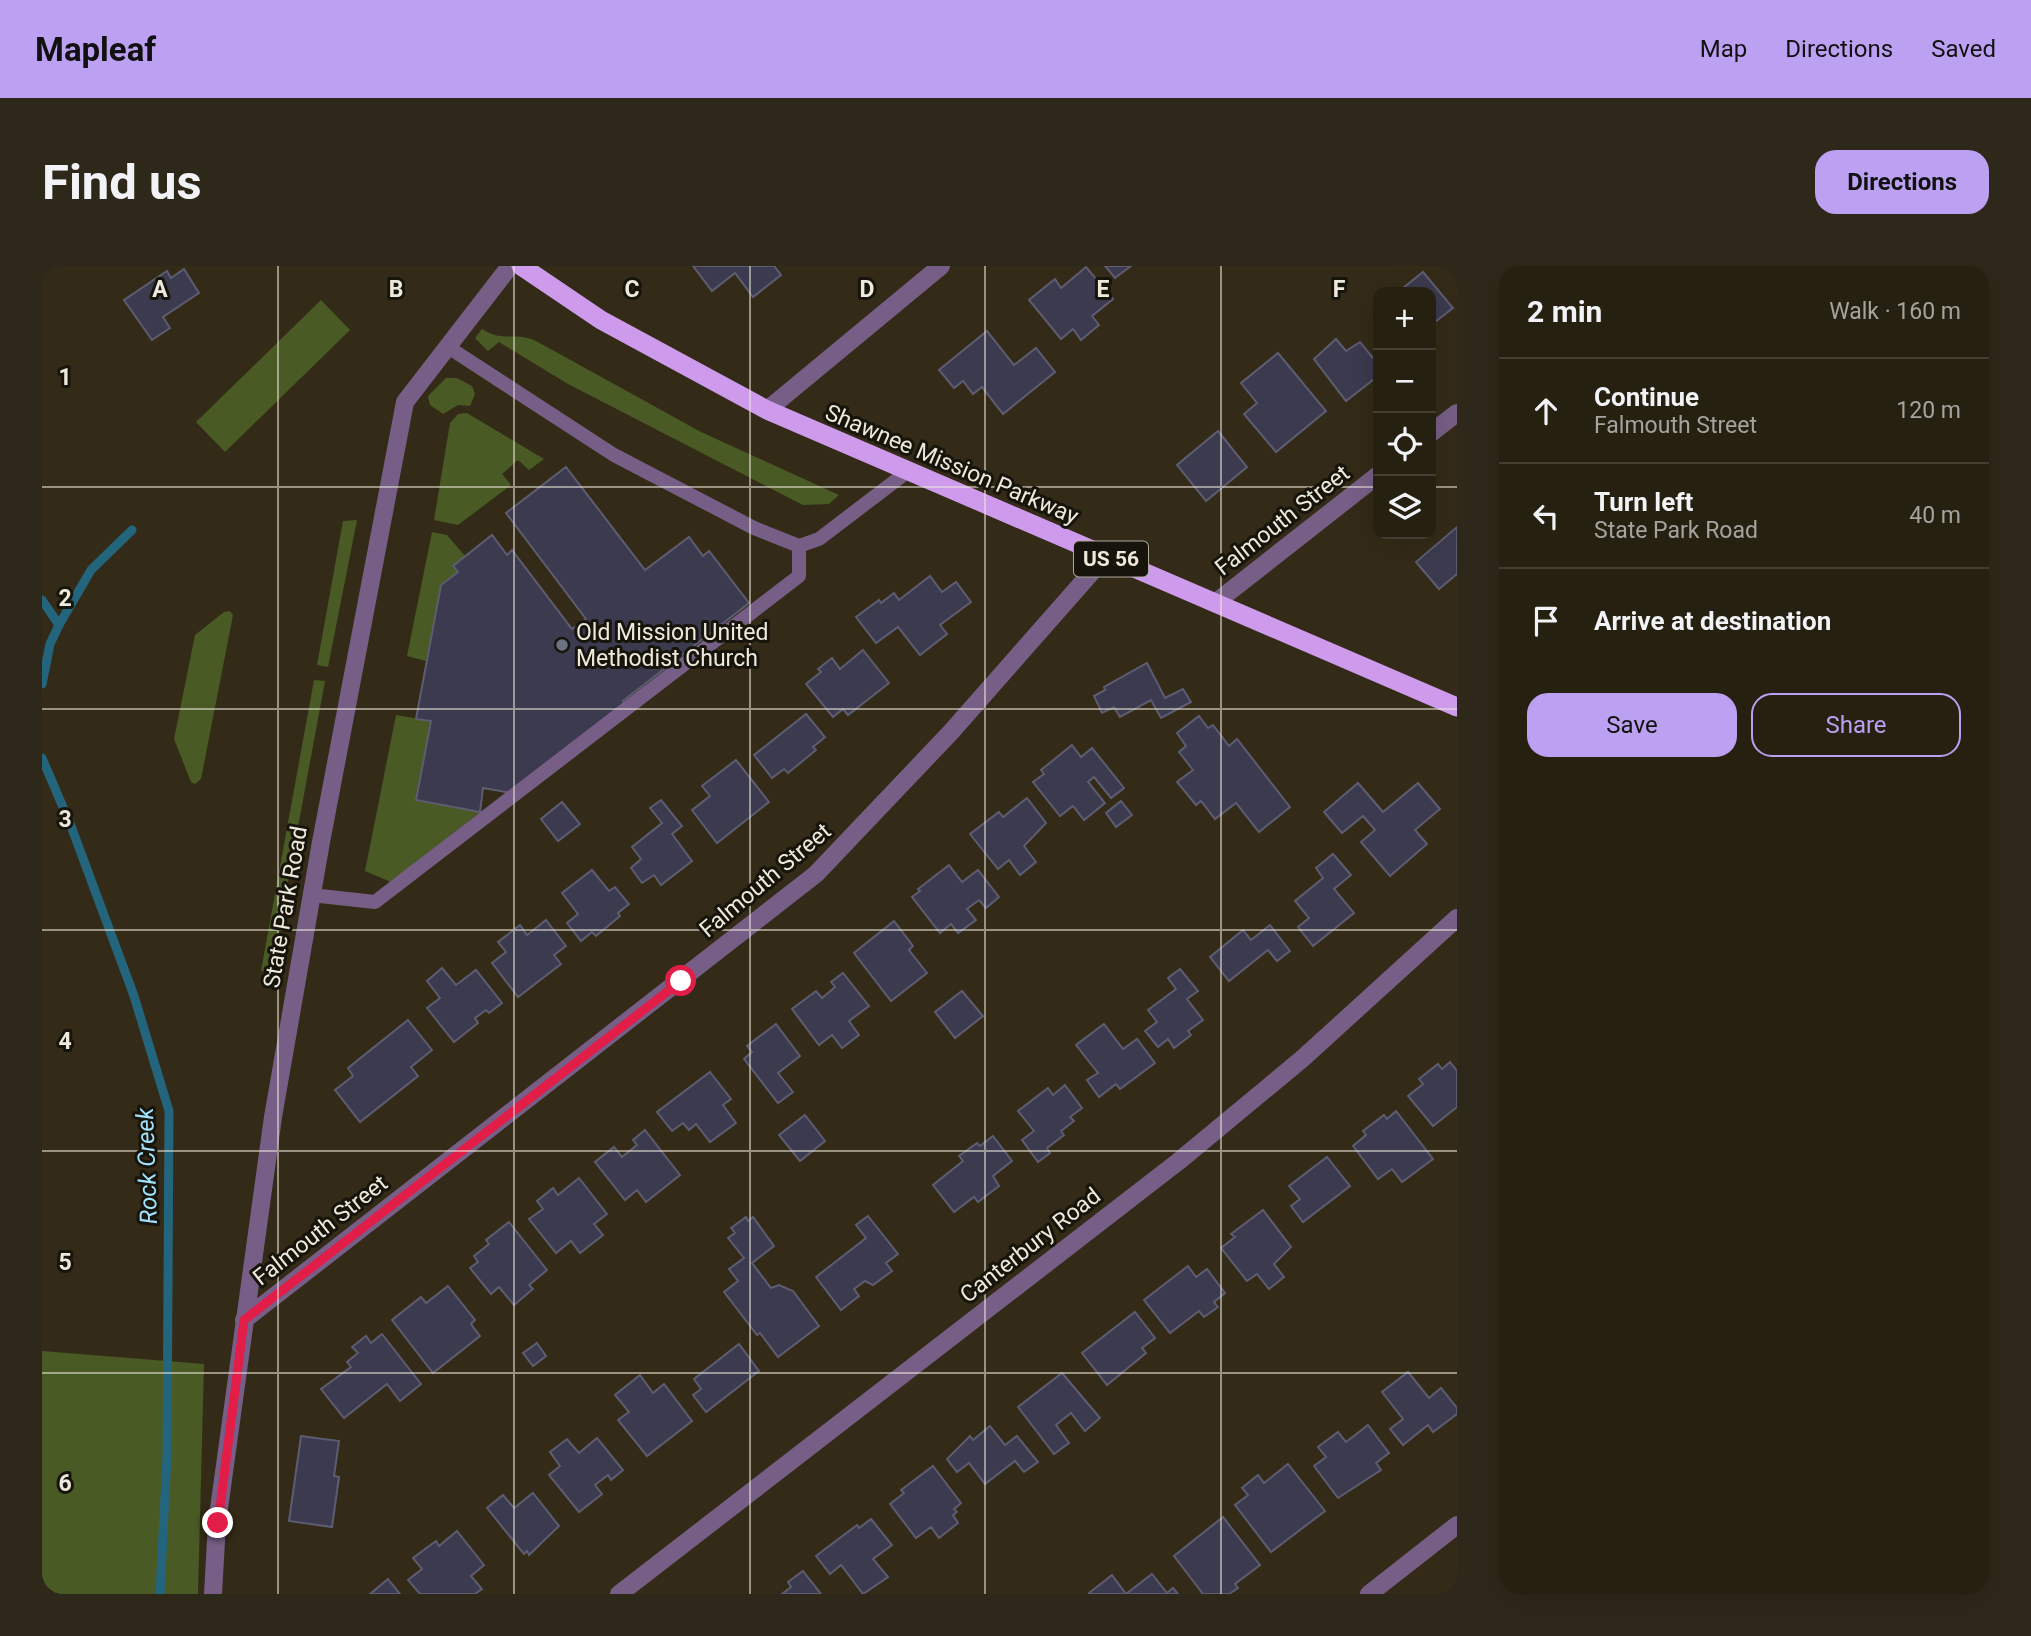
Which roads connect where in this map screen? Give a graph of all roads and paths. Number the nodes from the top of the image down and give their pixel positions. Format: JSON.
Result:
{"nodes":[{"id":1,"x":510,"y":266,"type":"edge"},
{"id":2,"x":521,"y":266,"type":"edge"},
{"id":3,"x":941,"y":266,"type":"edge"},
{"id":4,"x":448,"y":347,"type":"junction"},
{"id":5,"x":767,"y":410,"type":"junction"},
{"id":6,"x":1457,"y":413,"type":"edge"},
{"id":7,"x":1436,"y":429,"type":"edge"},
{"id":8,"x":907,"y":472,"type":"junction"},
{"id":9,"x":1377,"y":476,"type":"edge"},
{"id":10,"x":799,"y":546,"type":"junction"},
{"id":11,"x":1105,"y":556,"type":"junction"},
{"id":12,"x":1215,"y":603,"type":"junction"},
{"id":13,"x":1457,"y":707,"type":"edge"},
{"id":14,"x":312,"y":895,"type":"junction"},
{"id":15,"x":1457,"y":918,"type":"edge"},
{"id":16,"x":244,"y":1320,"type":"junction"},
{"id":17,"x":1457,"y":1525,"type":"edge"},
{"id":18,"x":213,"y":1594,"type":"edge"},
{"id":19,"x":619,"y":1594,"type":"edge"},
{"id":20,"x":1369,"y":1594,"type":"edge"}],
"edges":[{"from":1,"to":4,"type":"street","name":"State Park Road"},
{"from":2,"to":5,"type":"highway","name":"Shawnee Mission Parkway","number":"US 56"},
{"from":3,"to":5,"type":"street"},
{"from":4,"to":10,"type":"lane"},
{"from":4,"to":14,"type":"street","name":"State Park Road"},
{"from":5,"to":8,"type":"highway","name":"Shawnee Mission Parkway","number":"US 56"},
{"from":6,"to":7,"type":"street"},
{"from":8,"to":10,"type":"lane"},
{"from":8,"to":11,"type":"highway","name":"Shawnee Mission Parkway","number":"US 56"},
{"from":9,"to":12,"type":"street","name":"Falmouth Street"},
{"from":10,"to":14,"type":"lane"},
{"from":11,"to":12,"type":"highway","name":"Shawnee Mission Parkway","number":"US 56"},
{"from":11,"to":16,"type":"street","name":"Falmouth Street"},
{"from":12,"to":13,"type":"highway","name":"Shawnee Mission Parkway","number":"US 56"},
{"from":14,"to":16,"type":"street","name":"State Park Road"},
{"from":15,"to":19,"type":"street","name":"Canterbury Road"},
{"from":16,"to":18,"type":"street","name":"State Park Road"},
{"from":17,"to":20,"type":"street"}]}
